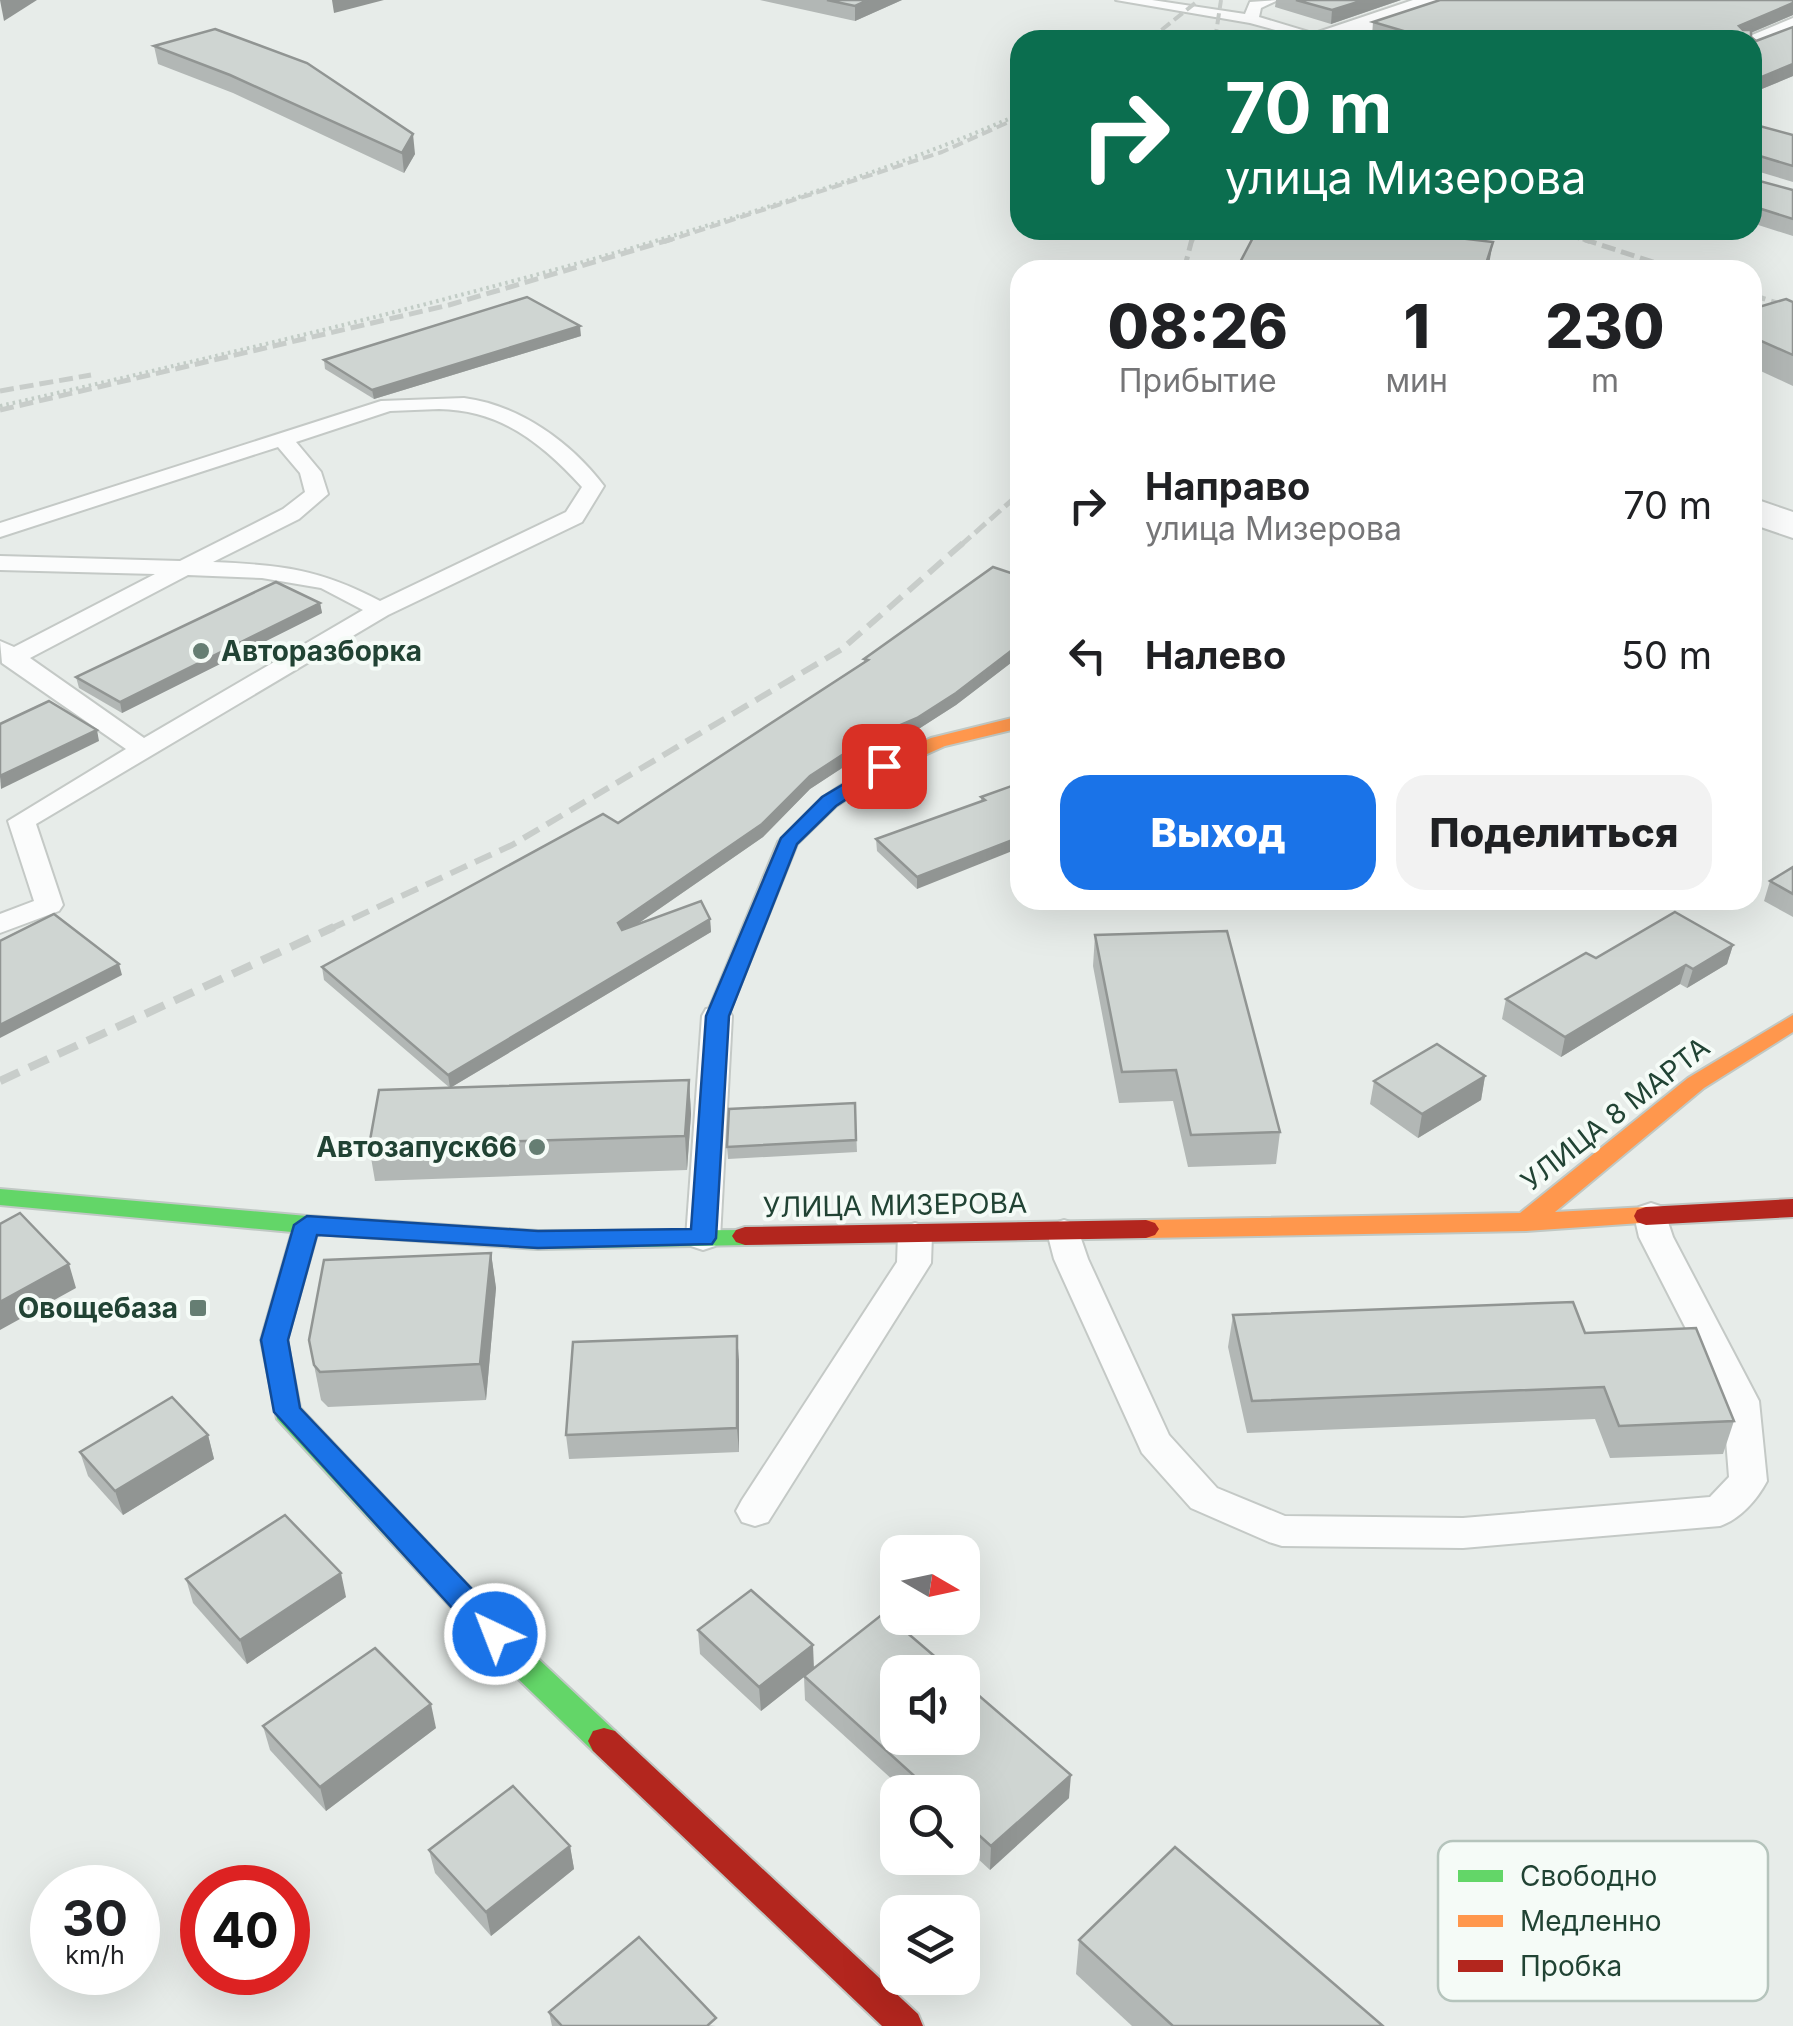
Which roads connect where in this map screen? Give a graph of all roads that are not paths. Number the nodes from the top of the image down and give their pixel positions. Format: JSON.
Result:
{"nodes":[{"id":1,"x":1123,"y":0,"type":"edge"},
{"id":2,"x":1272,"y":0,"type":"edge"},
{"id":3,"x":1439,"y":0,"type":"edge"},
{"id":4,"x":1253,"y":8,"type":"edge"},
{"id":5,"x":1793,"y":26,"type":"edge"},
{"id":6,"x":1305,"y":30,"type":"edge"},
{"id":7,"x":1352,"y":30,"type":"edge"},
{"id":8,"x":1762,"y":39,"type":"edge"},
{"id":9,"x":284,"y":441,"type":"junction"},
{"id":10,"x":1762,"y":514,"type":"edge"},
{"id":11,"x":1793,"y":526,"type":"edge"},
{"id":12,"x":0,"y":530,"type":"edge"},
{"id":13,"x":0,"y":563,"type":"edge"},
{"id":14,"x":184,"y":568,"type":"junction"},
{"id":15,"x":380,"y":610,"type":"junction"},
{"id":16,"x":6,"y":653,"type":"edge"},
{"id":17,"x":1010,"y":724,"type":"edge"},
{"id":18,"x":146,"y":751,"type":"junction"},
{"id":19,"x":0,"y":924,"type":"edge"},
{"id":20,"x":717,"y":1016,"type":"joint"},
{"id":21,"x":1793,"y":1022,"type":"edge"},
{"id":22,"x":4,"y":1199,"type":"edge"},
{"id":23,"x":1793,"y":1208,"type":"edge"},
{"id":24,"x":1651,"y":1215,"type":"junction"},
{"id":25,"x":1526,"y":1222,"type":"junction"},
{"id":26,"x":307,"y":1225,"type":"junction"},
{"id":27,"x":1064,"y":1232,"type":"junction"},
{"id":28,"x":915,"y":1235,"type":"junction"},
{"id":29,"x":704,"y":1238,"type":"junction"},
{"id":30,"x":755,"y":1511,"type":"dead end"},
{"id":31,"x":903,"y":2025,"type":"edge"}],
"edges":[{"from":1,"to":4,"type":"lane"},
{"from":2,"to":4,"type":"lane"},
{"from":3,"to":7,"type":"street"},
{"from":4,"to":6,"type":"lane"},
{"from":5,"to":8,"type":"street"},
{"from":9,"to":12,"type":"lane"},
{"from":9,"to":14,"type":"lane"},
{"from":9,"to":15,"type":"lane"},
{"from":10,"to":11,"type":"street"},
{"from":13,"to":14,"type":"lane"},
{"from":14,"to":15,"type":"lane"},
{"from":14,"to":16,"type":"lane"},
{"from":15,"to":18,"type":"lane"},
{"from":16,"to":18,"type":"lane"},
{"from":17,"to":20,"type":"street"},
{"from":18,"to":19,"type":"lane"},
{"from":20,"to":29,"type":"lane"},
{"from":21,"to":25,"type":"street","name":"УЛИЦА 8 МАРТА"},
{"from":22,"to":26,"type":"street","name":"УЛИЦА МИЗЕРОВА"},
{"from":23,"to":24,"type":"street","name":"УЛИЦА МИЗЕРОВА"},
{"from":24,"to":25,"type":"street","name":"УЛИЦА МИЗЕРОВА"},
{"from":24,"to":27,"type":"lane"},
{"from":25,"to":27,"type":"street","name":"УЛИЦА МИЗЕРОВА"},
{"from":26,"to":29,"type":"street","name":"УЛИЦА МИЗЕРОВА"},
{"from":26,"to":31,"type":"street"},
{"from":27,"to":28,"type":"street","name":"УЛИЦА МИЗЕРОВА"},
{"from":28,"to":29,"type":"street","name":"УЛИЦА МИЗЕРОВА"},
{"from":28,"to":30,"type":"lane"}]}
